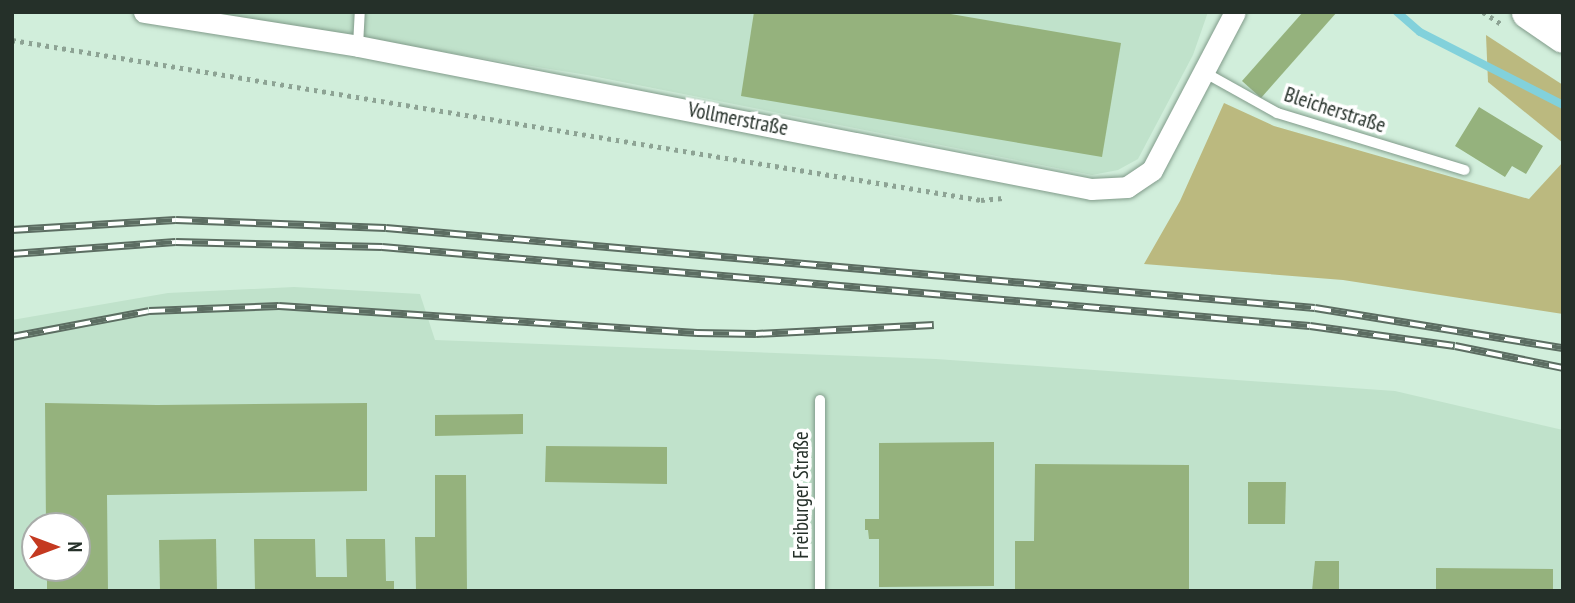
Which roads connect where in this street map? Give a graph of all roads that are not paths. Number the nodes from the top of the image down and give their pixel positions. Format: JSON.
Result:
{"nodes":[{"id":1,"x":144,"y":12,"type":"edge"},
{"id":2,"x":360,"y":12,"type":"edge"},
{"id":3,"x":1235,"y":12,"type":"edge"},
{"id":4,"x":1528,"y":12,"type":"edge"},
{"id":5,"x":1563,"y":36,"type":"edge"},
{"id":6,"x":359,"y":46,"type":"junction"},
{"id":7,"x":1202,"y":71,"type":"junction"},
{"id":8,"x":1465,"y":170,"type":"dead end"},
{"id":9,"x":820,"y":400,"type":"dead end"},
{"id":10,"x":820,"y":591,"type":"edge"}],
"edges":[{"from":1,"to":6,"type":"street","name":"Vollmerstraße"},
{"from":2,"to":6,"type":"lane"},
{"from":3,"to":7,"type":"street","name":"Vollmerstraße"},
{"from":4,"to":5,"type":"main road"},
{"from":6,"to":7,"type":"street","name":"Vollmerstraße"},
{"from":7,"to":8,"type":"lane","name":"Bleicherstraße"},
{"from":9,"to":10,"type":"lane","name":"Freiburger Straße"}]}
